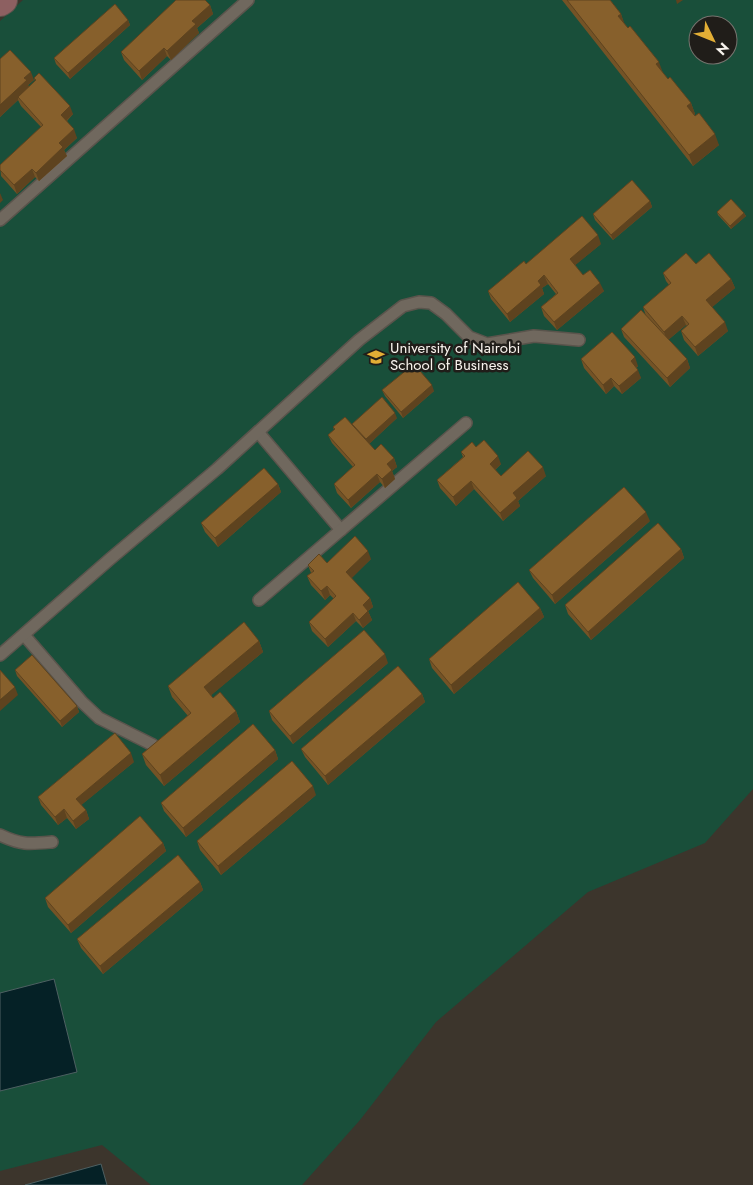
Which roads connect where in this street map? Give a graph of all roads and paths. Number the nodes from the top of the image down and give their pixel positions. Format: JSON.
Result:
{"nodes":[{"id":1,"x":248,"y":0,"type":"edge"},
{"id":2,"x":0,"y":220,"type":"edge"},
{"id":3,"x":579,"y":340,"type":"dead end"},
{"id":4,"x":466,"y":423,"type":"dead end"},
{"id":5,"x":258,"y":432,"type":"junction"},
{"id":6,"x":341,"y":530,"type":"junction"},
{"id":7,"x":259,"y":600,"type":"dead end"},
{"id":8,"x":24,"y":635,"type":"junction"},
{"id":9,"x":0,"y":655,"type":"edge"},
{"id":10,"x":153,"y":746,"type":"edge"},
{"id":11,"x":0,"y":835,"type":"edge"},
{"id":12,"x":52,"y":842,"type":"dead end"}],
"edges":[{"from":1,"to":2,"type":"lane"},
{"from":3,"to":5,"type":"lane"},
{"from":4,"to":6,"type":"lane"},
{"from":5,"to":6,"type":"lane"},
{"from":5,"to":8,"type":"lane"},
{"from":6,"to":7,"type":"lane"},
{"from":8,"to":9,"type":"lane"},
{"from":8,"to":10,"type":"lane"},
{"from":11,"to":12,"type":"lane"}]}
